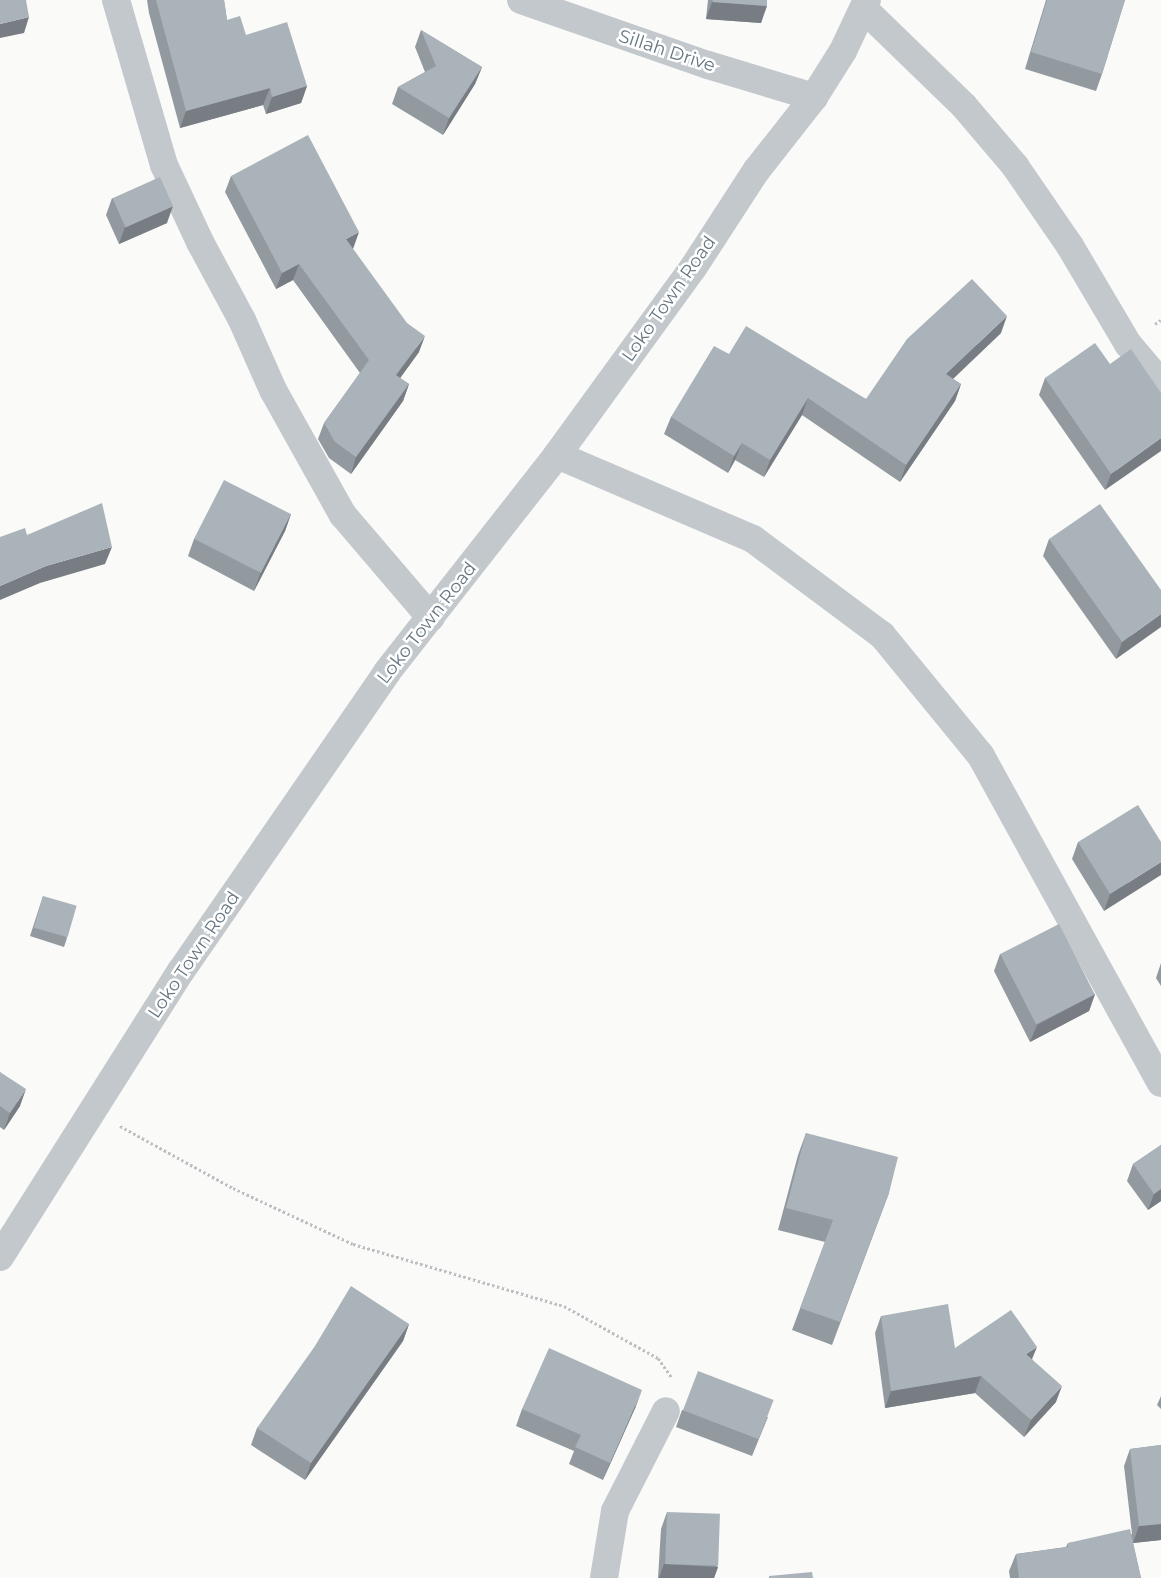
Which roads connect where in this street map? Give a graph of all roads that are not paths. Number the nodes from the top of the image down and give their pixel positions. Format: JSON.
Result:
{"nodes":[{"id":1,"x":116,"y":0,"type":"edge"},
{"id":2,"x":521,"y":0,"type":"edge"},
{"id":3,"x":866,"y":5,"type":"edge"},
{"id":4,"x":814,"y":97,"type":"junction"},
{"id":5,"x":1161,"y":383,"type":"edge"},
{"id":6,"x":557,"y":455,"type":"junction"},
{"id":7,"x":431,"y":618,"type":"junction"},
{"id":8,"x":1161,"y":1083,"type":"edge"},
{"id":9,"x":0,"y":1257,"type":"edge"},
{"id":10,"x":666,"y":1411,"type":"road end"},
{"id":11,"x":604,"y":1578,"type":"edge"}],
"edges":[{"from":1,"to":7,"type":"street"},
{"from":2,"to":4,"type":"street","name":"Sillah Drive"},
{"from":3,"to":4,"type":"street","name":"Loko Town Road"},
{"from":3,"to":5,"type":"street"},
{"from":4,"to":6,"type":"street","name":"Loko Town Road"},
{"from":6,"to":7,"type":"street","name":"Loko Town Road"},
{"from":6,"to":8,"type":"street"},
{"from":7,"to":9,"type":"street","name":"Loko Town Road"},
{"from":10,"to":11,"type":"street"}]}
